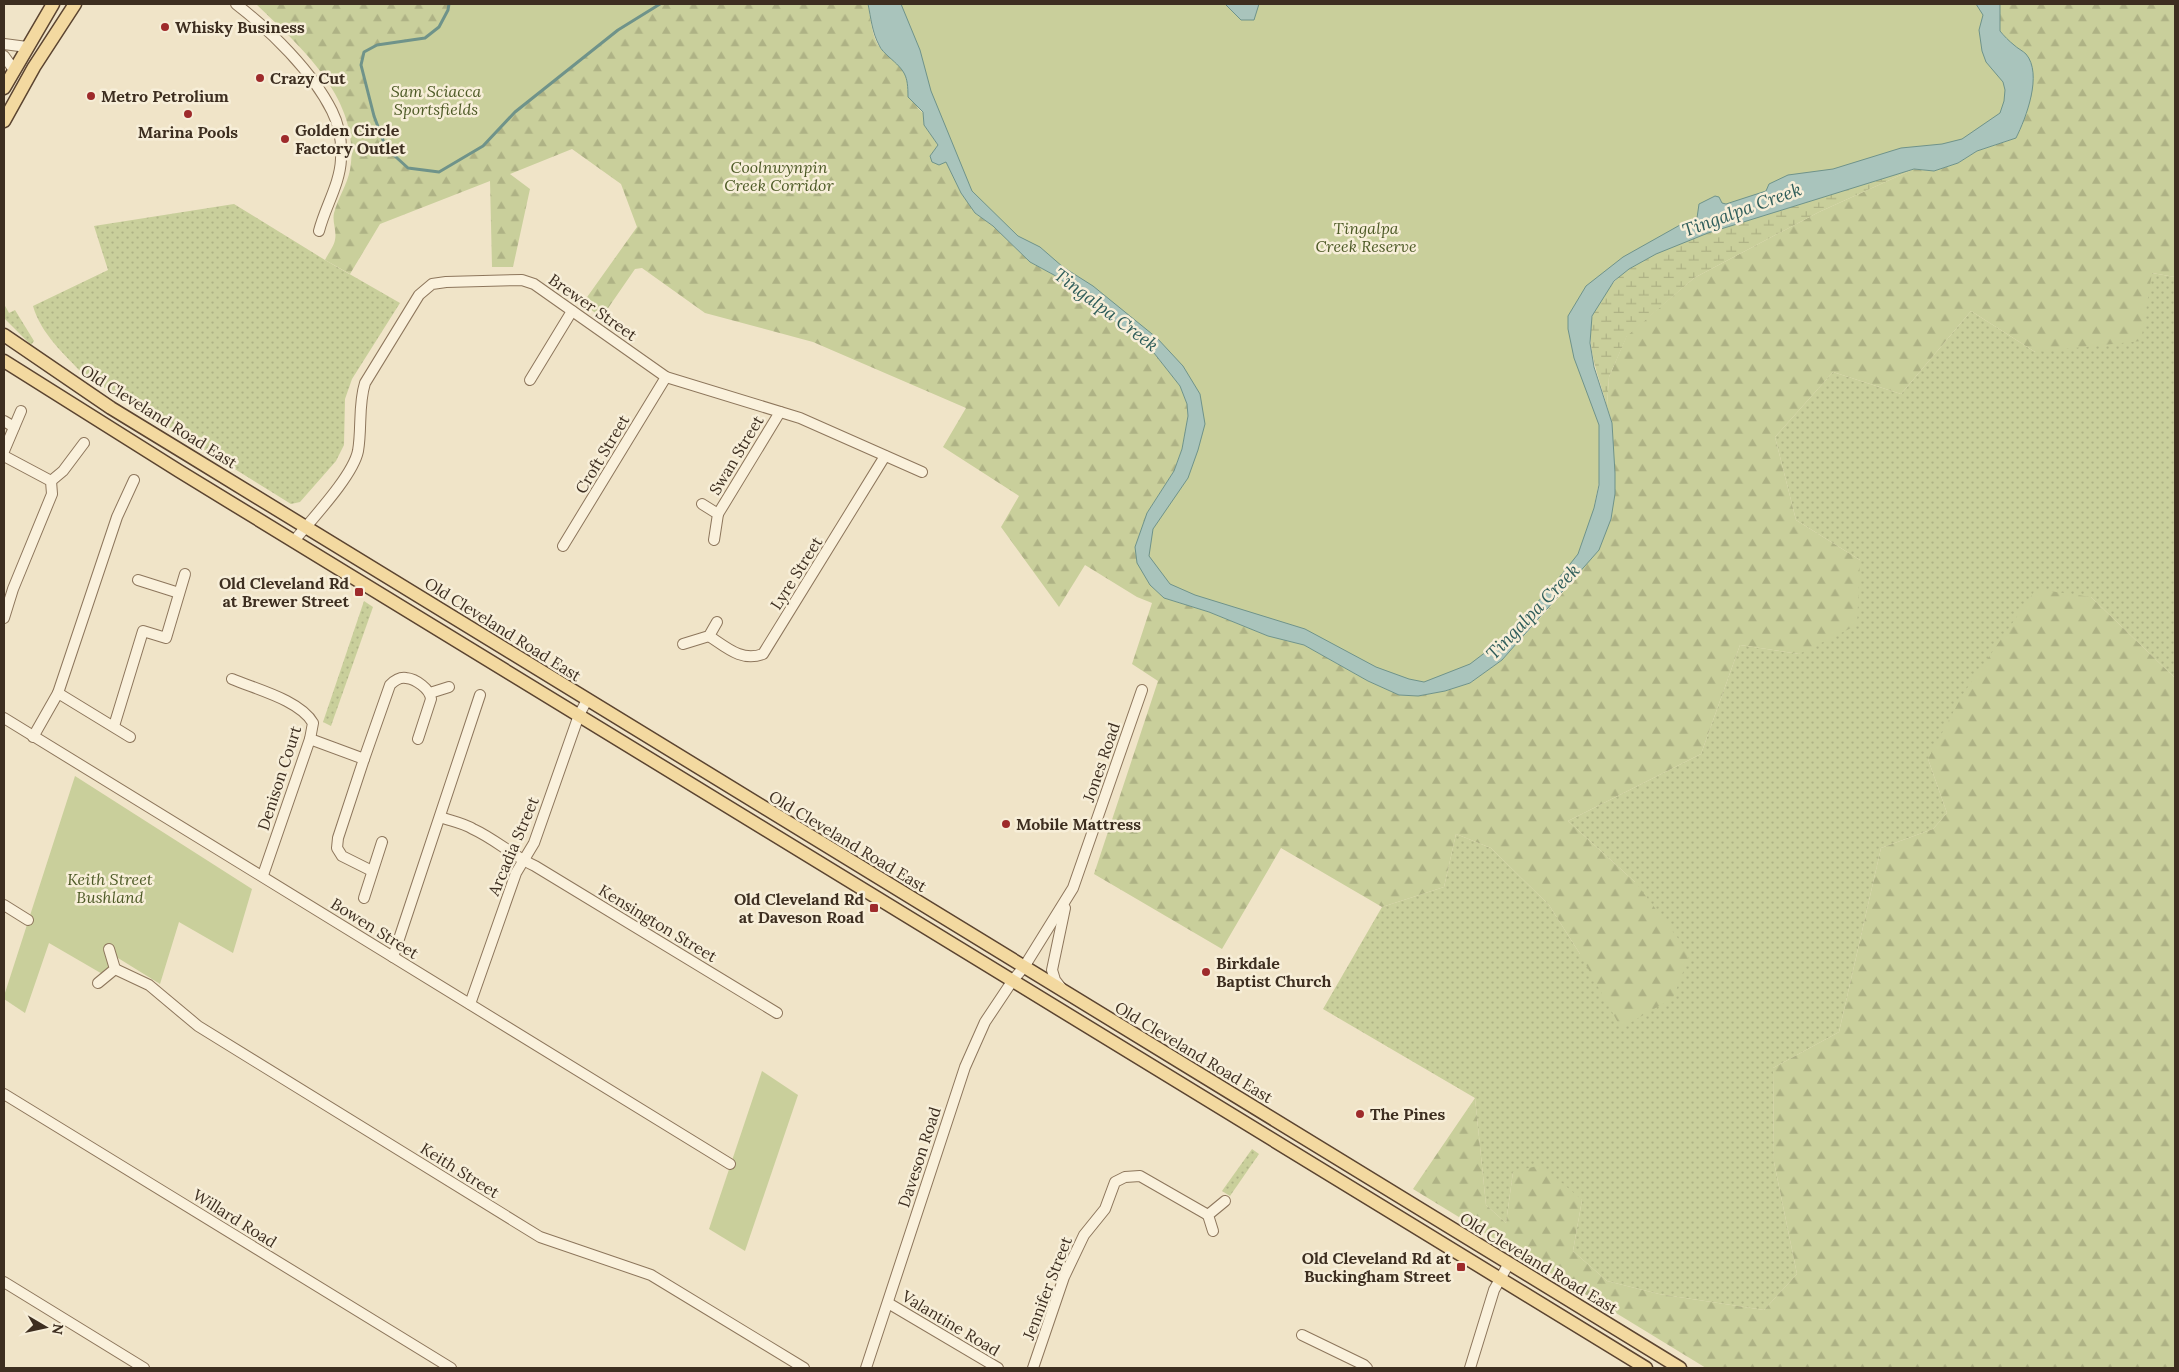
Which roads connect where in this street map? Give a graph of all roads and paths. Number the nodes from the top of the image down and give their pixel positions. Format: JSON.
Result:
{"nodes":[{"id":1,"x":58,"y":4,"type":"edge"},
{"id":2,"x":75,"y":4,"type":"edge"},
{"id":3,"x":236,"y":4,"type":"edge"},
{"id":4,"x":49,"y":9,"type":"edge"},
{"id":5,"x":4,"y":44,"type":"edge"},
{"id":6,"x":27,"y":47,"type":"junction"},
{"id":7,"x":4,"y":56,"type":"edge"},
{"id":8,"x":14,"y":70,"type":"junction"},
{"id":9,"x":4,"y":88,"type":"edge"},
{"id":10,"x":4,"y":121,"type":"edge"},
{"id":11,"x":319,"y":232,"type":"dead end"},
{"id":12,"x":572,"y":311,"type":"junction"},
{"id":13,"x":4,"y":335,"type":"edge"},
{"id":14,"x":4,"y":361,"type":"edge"},
{"id":15,"x":666,"y":377,"type":"junction"},
{"id":16,"x":530,"y":380,"type":"dead end"},
{"id":17,"x":21,"y":411,"type":"dead end"},
{"id":18,"x":780,"y":412,"type":"junction"},
{"id":19,"x":4,"y":421,"type":"edge"},
{"id":20,"x":14,"y":427,"type":"junction"},
{"id":21,"x":84,"y":443,"type":"dead end"},
{"id":22,"x":4,"y":451,"type":"edge"},
{"id":23,"x":4,"y":456,"type":"edge"},
{"id":24,"x":885,"y":456,"type":"junction"},
{"id":25,"x":922,"y":472,"type":"dead end"},
{"id":26,"x":134,"y":480,"type":"dead end"},
{"id":27,"x":51,"y":481,"type":"junction"},
{"id":28,"x":702,"y":504,"type":"dead end"},
{"id":29,"x":718,"y":514,"type":"junction"},
{"id":30,"x":305,"y":527,"type":"junction"},
{"id":31,"x":714,"y":540,"type":"dead end"},
{"id":32,"x":294,"y":541,"type":"junction"},
{"id":33,"x":564,"y":546,"type":"dead end"},
{"id":34,"x":185,"y":574,"type":"dead end"},
{"id":35,"x":138,"y":580,"type":"dead end"},
{"id":36,"x":179,"y":593,"type":"junction"},
{"id":37,"x":4,"y":618,"type":"edge"},
{"id":38,"x":717,"y":622,"type":"dead end"},
{"id":39,"x":709,"y":636,"type":"junction"},
{"id":40,"x":684,"y":644,"type":"dead end"},
{"id":41,"x":232,"y":680,"type":"dead end"},
{"id":42,"x":449,"y":687,"type":"dead end"},
{"id":43,"x":1142,"y":690,"type":"dead end"},
{"id":44,"x":58,"y":693,"type":"junction"},
{"id":45,"x":430,"y":693,"type":"junction"},
{"id":46,"x":480,"y":695,"type":"dead end"},
{"id":47,"x":588,"y":700,"type":"junction"},
{"id":48,"x":579,"y":715,"type":"junction"},
{"id":49,"x":4,"y":718,"type":"edge"},
{"id":50,"x":114,"y":726,"type":"junction"},
{"id":51,"x":33,"y":737,"type":"junction"},
{"id":52,"x":130,"y":737,"type":"dead end"},
{"id":53,"x":310,"y":739,"type":"junction"},
{"id":54,"x":418,"y":739,"type":"dead end"},
{"id":55,"x":364,"y":759,"type":"junction"},
{"id":56,"x":440,"y":817,"type":"junction"},
{"id":57,"x":382,"y":842,"type":"dead end"},
{"id":58,"x":523,"y":860,"type":"junction"},
{"id":59,"x":372,"y":871,"type":"junction"},
{"id":60,"x":263,"y":875,"type":"junction"},
{"id":61,"x":364,"y":898,"type":"dead end"},
{"id":62,"x":1067,"y":900,"type":"junction"},
{"id":63,"x":4,"y":905,"type":"edge"},
{"id":64,"x":28,"y":920,"type":"dead end"},
{"id":65,"x":109,"y":949,"type":"dead end"},
{"id":66,"x":393,"y":957,"type":"junction"},
{"id":67,"x":1024,"y":967,"type":"junction"},
{"id":68,"x":115,"y":970,"type":"junction"},
{"id":69,"x":1013,"y":980,"type":"junction"},
{"id":70,"x":98,"y":983,"type":"dead end"},
{"id":71,"x":1066,"y":992,"type":"junction"},
{"id":72,"x":470,"y":1004,"type":"junction"},
{"id":73,"x":777,"y":1013,"type":"dead end"},
{"id":74,"x":4,"y":1094,"type":"edge"},
{"id":75,"x":730,"y":1164,"type":"dead end"},
{"id":76,"x":1225,"y":1201,"type":"dead end"},
{"id":77,"x":1208,"y":1215,"type":"junction"},
{"id":78,"x":1213,"y":1230,"type":"dead end"},
{"id":79,"x":1509,"y":1263,"type":"junction"},
{"id":80,"x":1500,"y":1279,"type":"junction"},
{"id":81,"x":4,"y":1282,"type":"edge"},
{"id":82,"x":888,"y":1303,"type":"junction"},
{"id":83,"x":1302,"y":1335,"type":"dead end"},
{"id":84,"x":144,"y":1368,"type":"edge"},
{"id":85,"x":451,"y":1368,"type":"edge"},
{"id":86,"x":804,"y":1368,"type":"edge"},
{"id":87,"x":866,"y":1368,"type":"edge"},
{"id":88,"x":998,"y":1368,"type":"edge"},
{"id":89,"x":1033,"y":1368,"type":"edge"},
{"id":90,"x":1366,"y":1368,"type":"edge"},
{"id":91,"x":1470,"y":1368,"type":"edge"},
{"id":92,"x":1646,"y":1368,"type":"edge"},
{"id":93,"x":1680,"y":1368,"type":"edge"}],
"edges":[{"from":1,"to":4,"type":"street"},
{"from":2,"to":10,"type":"main road"},
{"from":3,"to":11,"type":"street"},
{"from":4,"to":6,"type":"main road"},
{"from":5,"to":6,"type":"street"},
{"from":6,"to":8,"type":"main road"},
{"from":7,"to":8,"type":"street"},
{"from":8,"to":9,"type":"main road"},
{"from":12,"to":15,"type":"street","name":"Brewer Street"},
{"from":12,"to":16,"type":"street"},
{"from":12,"to":30,"type":"street","name":"Brewer Street"},
{"from":13,"to":30,"type":"main road","name":"Old Cleveland Road East"},
{"from":14,"to":32,"type":"main road","name":"Old Cleveland Road East"},
{"from":15,"to":18,"type":"street","name":"Brewer Street"},
{"from":15,"to":33,"type":"street","name":"Croft Street"},
{"from":17,"to":20,"type":"street"},
{"from":18,"to":24,"type":"street","name":"Brewer Street"},
{"from":18,"to":29,"type":"street","name":"Swan Street"},
{"from":19,"to":20,"type":"street"},
{"from":20,"to":22,"type":"street"},
{"from":21,"to":27,"type":"street"},
{"from":23,"to":27,"type":"street"},
{"from":24,"to":25,"type":"street","name":"Brewer Street"},
{"from":24,"to":39,"type":"street","name":"Lyre Street"},
{"from":26,"to":44,"type":"street"},
{"from":27,"to":37,"type":"street"},
{"from":28,"to":29,"type":"street","name":"Swan Street"},
{"from":29,"to":31,"type":"street","name":"Swan Street"},
{"from":30,"to":32,"type":"street","name":"Brewer Street"},
{"from":30,"to":47,"type":"main road","name":"Old Cleveland Road East"},
{"from":32,"to":48,"type":"main road","name":"Old Cleveland Road East"},
{"from":34,"to":36,"type":"street"},
{"from":35,"to":36,"type":"street"},
{"from":36,"to":50,"type":"street"},
{"from":38,"to":39,"type":"street"},
{"from":39,"to":40,"type":"street"},
{"from":41,"to":53,"type":"street","name":"Denison Court"},
{"from":42,"to":45,"type":"street"},
{"from":43,"to":62,"type":"street","name":"Jones Road"},
{"from":44,"to":50,"type":"street"},
{"from":44,"to":51,"type":"street"},
{"from":45,"to":54,"type":"street"},
{"from":45,"to":55,"type":"street"},
{"from":46,"to":56,"type":"street"},
{"from":47,"to":48,"type":"street","name":"Arcadia Street"},
{"from":47,"to":67,"type":"main road","name":"Old Cleveland Road East"},
{"from":48,"to":58,"type":"street","name":"Arcadia Street"},
{"from":48,"to":69,"type":"main road","name":"Old Cleveland Road East"},
{"from":49,"to":51,"type":"street","name":"Bowen Street"},
{"from":50,"to":52,"type":"street"},
{"from":51,"to":60,"type":"street","name":"Bowen Street"},
{"from":53,"to":55,"type":"street"},
{"from":53,"to":60,"type":"street","name":"Denison Court"},
{"from":55,"to":59,"type":"street"},
{"from":56,"to":58,"type":"street","name":"Kensington Street"},
{"from":56,"to":66,"type":"street"},
{"from":57,"to":59,"type":"street"},
{"from":58,"to":72,"type":"street","name":"Arcadia Street"},
{"from":58,"to":73,"type":"street","name":"Kensington Street"},
{"from":59,"to":61,"type":"street"},
{"from":60,"to":66,"type":"street","name":"Bowen Street"},
{"from":62,"to":67,"type":"street","name":"Jones Road"},
{"from":62,"to":71,"type":"street","name":"Jones Road"},
{"from":63,"to":64,"type":"street"},
{"from":65,"to":68,"type":"street"},
{"from":66,"to":72,"type":"street","name":"Bowen Street"},
{"from":67,"to":69,"type":"street","name":"Daveson Road"},
{"from":67,"to":71,"type":"main road","name":"Old Cleveland Road East"},
{"from":68,"to":70,"type":"street"},
{"from":68,"to":86,"type":"street","name":"Keith Street"},
{"from":69,"to":80,"type":"main road","name":"Old Cleveland Road East"},
{"from":69,"to":82,"type":"street","name":"Daveson Road"},
{"from":71,"to":79,"type":"main road","name":"Old Cleveland Road East"},
{"from":72,"to":75,"type":"street","name":"Bowen Street"},
{"from":74,"to":85,"type":"street","name":"Willard Road"},
{"from":76,"to":77,"type":"street"},
{"from":77,"to":78,"type":"street"},
{"from":77,"to":89,"type":"street","name":"Jennifer Street"},
{"from":79,"to":80,"type":"street"},
{"from":79,"to":93,"type":"main road","name":"Old Cleveland Road East"},
{"from":80,"to":91,"type":"street"},
{"from":80,"to":92,"type":"main road","name":"Old Cleveland Road East"},
{"from":81,"to":84,"type":"street"},
{"from":82,"to":87,"type":"street","name":"Daveson Road"},
{"from":82,"to":88,"type":"street","name":"Valantine Road"},
{"from":83,"to":90,"type":"street"}]}
